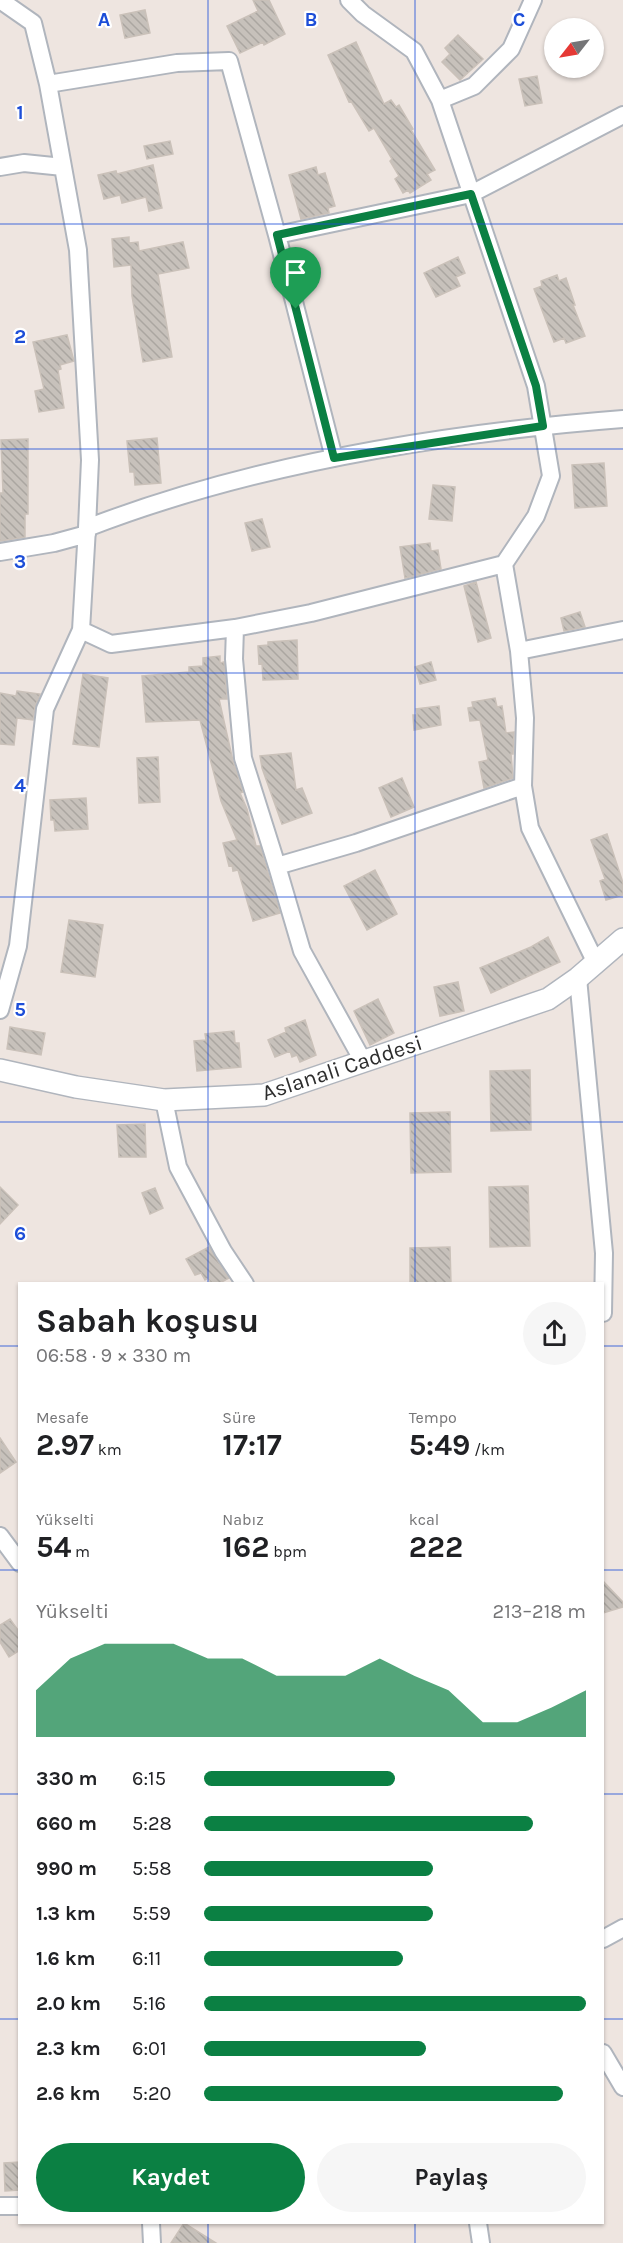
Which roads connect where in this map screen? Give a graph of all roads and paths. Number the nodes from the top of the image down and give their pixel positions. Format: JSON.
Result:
{"nodes":[{"id":1,"x":0,"y":0,"type":"edge"},
{"id":2,"x":349,"y":0,"type":"edge"},
{"id":3,"x":533,"y":0,"type":"edge"},
{"id":4,"x":48,"y":84,"type":"junction"},
{"id":5,"x":440,"y":100,"type":"junction"},
{"id":6,"x":623,"y":115,"type":"edge"},
{"id":7,"x":0,"y":167,"type":"edge"},
{"id":8,"x":63,"y":167,"type":"junction"},
{"id":9,"x":471,"y":194,"type":"junction"},
{"id":10,"x":277,"y":235,"type":"junction"},
{"id":11,"x":623,"y":419,"type":"edge"},
{"id":12,"x":543,"y":426,"type":"junction"},
{"id":13,"x":334,"y":458,"type":"junction"},
{"id":14,"x":87,"y":531,"type":"junction"},
{"id":15,"x":0,"y":552,"type":"edge"},
{"id":16,"x":504,"y":564,"type":"junction"},
{"id":17,"x":235,"y":628,"type":"junction"},
{"id":18,"x":81,"y":630,"type":"junction"},
{"id":19,"x":623,"y":630,"type":"edge"},
{"id":20,"x":519,"y":651,"type":"junction"},
{"id":21,"x":523,"y":786,"type":"junction"},
{"id":22,"x":277,"y":866,"type":"junction"},
{"id":23,"x":623,"y":939,"type":"edge"},
{"id":24,"x":595,"y":962,"type":"junction"},
{"id":25,"x":578,"y":978,"type":"junction"},
{"id":26,"x":0,"y":1010,"type":"edge"},
{"id":27,"x":363,"y":1061,"type":"junction"},
{"id":28,"x":0,"y":1070,"type":"edge"},
{"id":29,"x":164,"y":1100,"type":"junction"},
{"id":30,"x":244,"y":1282,"type":"edge"},
{"id":31,"x":604,"y":1282,"type":"edge"},
{"id":32,"x":0,"y":1536,"type":"edge"},
{"id":33,"x":18,"y":1560,"type":"edge"},
{"id":34,"x":623,"y":1928,"type":"edge"},
{"id":35,"x":604,"y":1938,"type":"edge"},
{"id":36,"x":604,"y":2055,"type":"edge"},
{"id":37,"x":623,"y":2087,"type":"edge"},
{"id":38,"x":0,"y":2206,"type":"edge"},
{"id":39,"x":18,"y":2206,"type":"edge"},
{"id":40,"x":151,"y":2224,"type":"edge"},
{"id":41,"x":478,"y":2224,"type":"edge"},
{"id":42,"x":152,"y":2243,"type":"edge"},
{"id":43,"x":481,"y":2243,"type":"edge"}],
"edges":[{"from":1,"to":4,"type":"street"},
{"from":2,"to":5,"type":"street"},
{"from":3,"to":5,"type":"street"},
{"from":4,"to":8,"type":"street"},
{"from":4,"to":10,"type":"street"},
{"from":5,"to":9,"type":"street"},
{"from":6,"to":9,"type":"street"},
{"from":7,"to":8,"type":"street"},
{"from":8,"to":14,"type":"street"},
{"from":9,"to":10,"type":"street"},
{"from":9,"to":12,"type":"street"},
{"from":10,"to":13,"type":"street"},
{"from":11,"to":12,"type":"street"},
{"from":12,"to":13,"type":"street"},
{"from":12,"to":16,"type":"street"},
{"from":13,"to":14,"type":"street"},
{"from":14,"to":15,"type":"street"},
{"from":14,"to":18,"type":"street"},
{"from":16,"to":17,"type":"street"},
{"from":16,"to":20,"type":"street"},
{"from":17,"to":18,"type":"street"},
{"from":17,"to":22,"type":"street"},
{"from":18,"to":26,"type":"street"},
{"from":19,"to":20,"type":"street"},
{"from":20,"to":21,"type":"street"},
{"from":21,"to":22,"type":"street"},
{"from":21,"to":24,"type":"street"},
{"from":22,"to":27,"type":"street"},
{"from":23,"to":24,"type":"street","name":"Aslanali Caddesi"},
{"from":24,"to":25,"type":"street","name":"Aslanali Caddesi"},
{"from":25,"to":27,"type":"street","name":"Aslanali Caddesi"},
{"from":25,"to":31,"type":"street"},
{"from":27,"to":29,"type":"street","name":"Aslanali Caddesi"},
{"from":28,"to":29,"type":"street","name":"Aslanali Caddesi"},
{"from":29,"to":30,"type":"street"},
{"from":32,"to":33,"type":"street"},
{"from":34,"to":35,"type":"street"},
{"from":36,"to":37,"type":"street"},
{"from":38,"to":39,"type":"street"},
{"from":40,"to":42,"type":"street"},
{"from":41,"to":43,"type":"street"}]}
